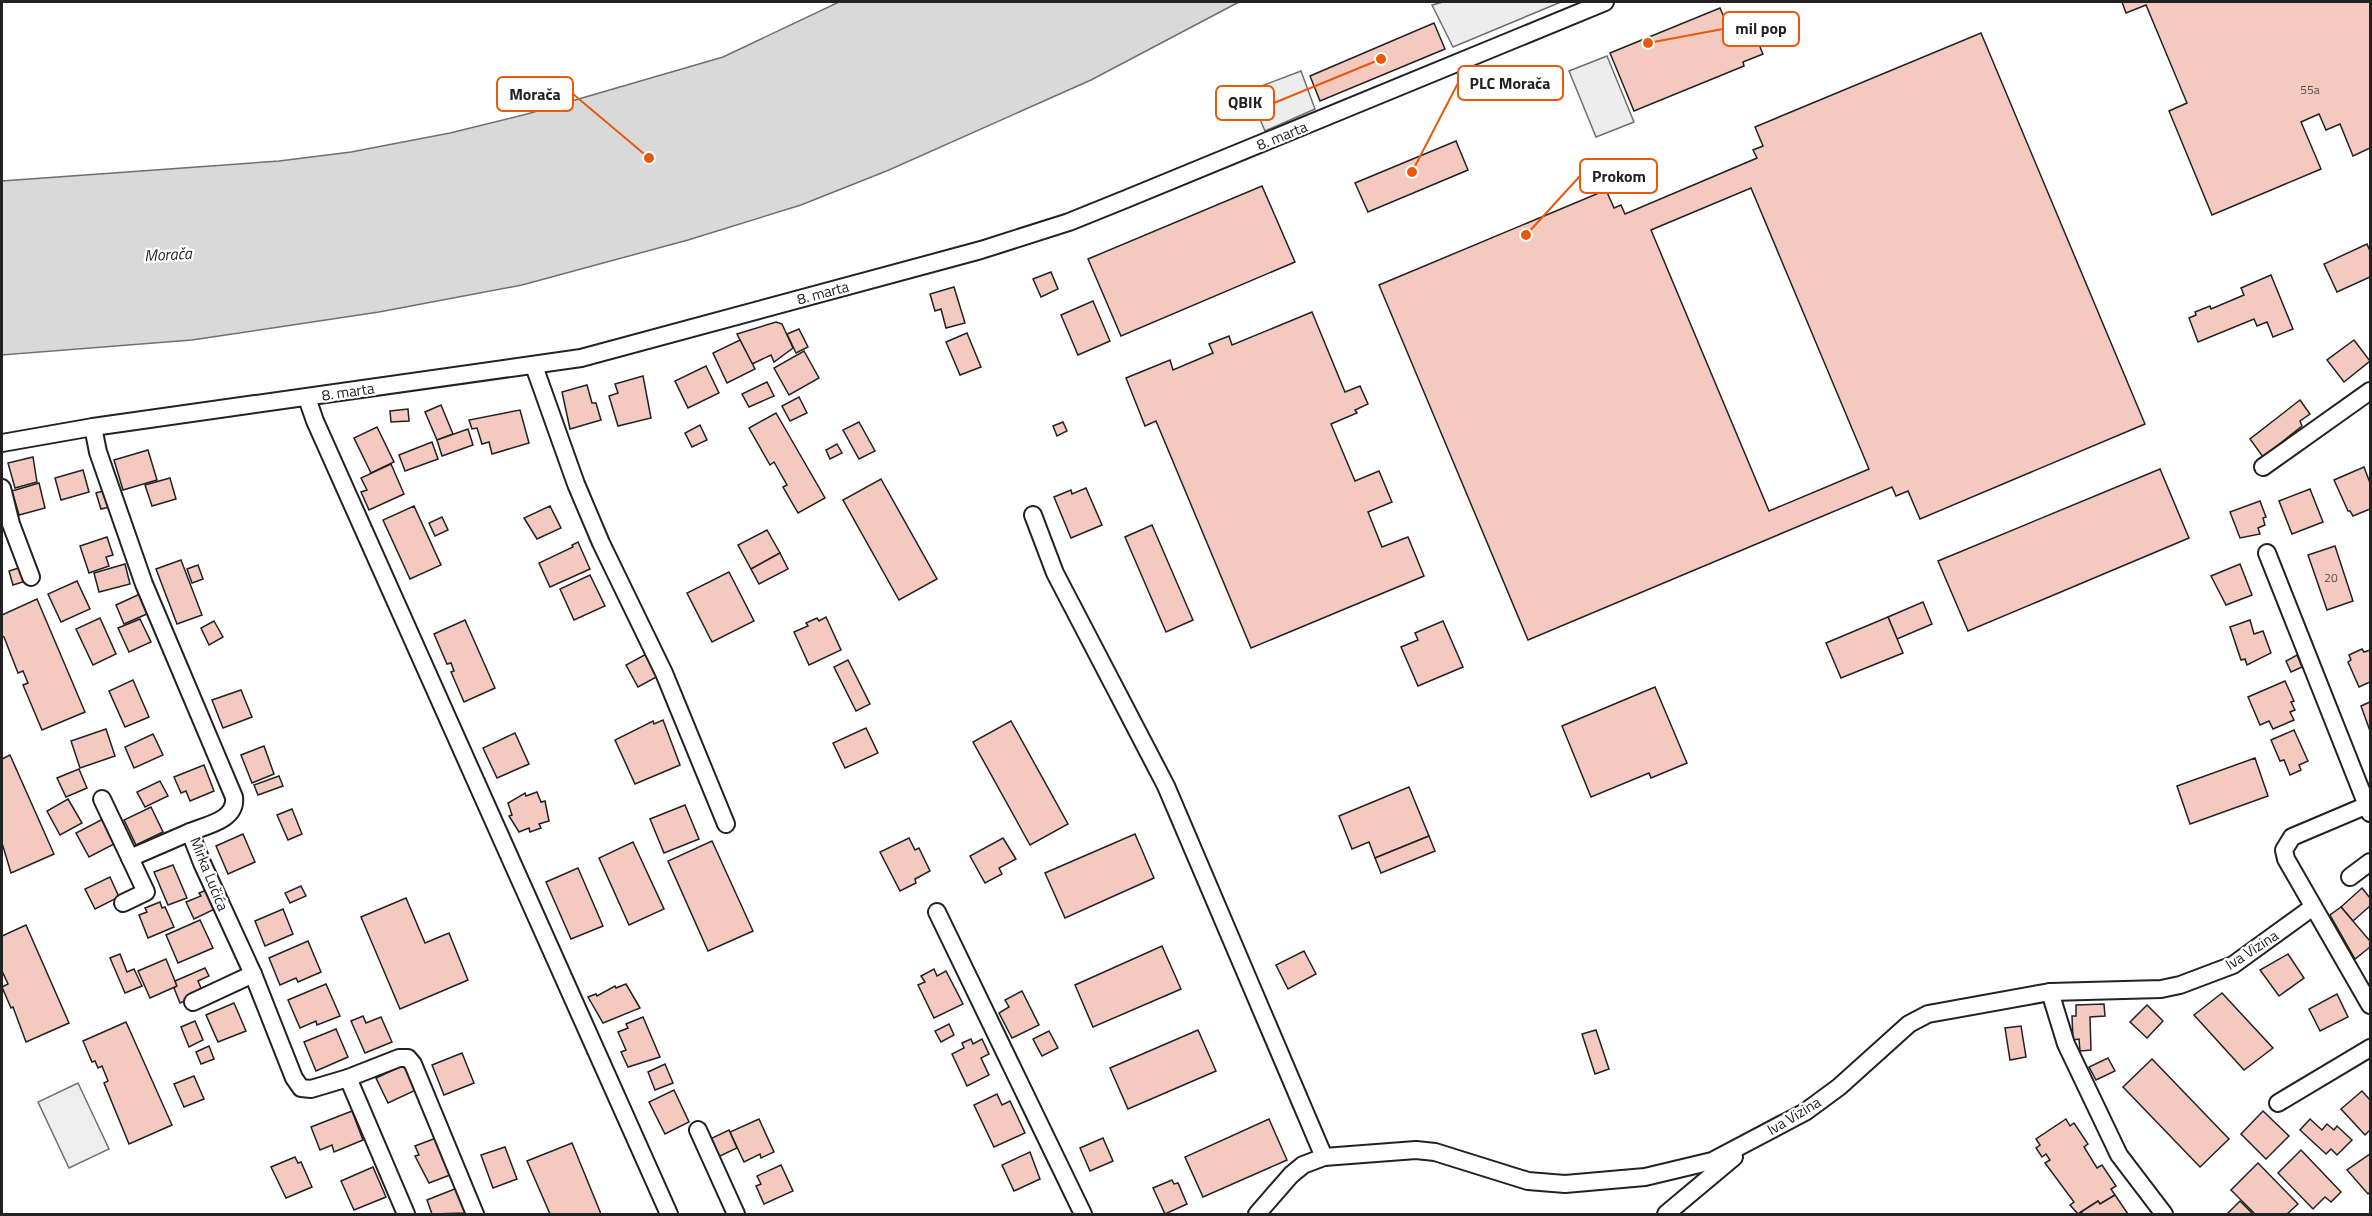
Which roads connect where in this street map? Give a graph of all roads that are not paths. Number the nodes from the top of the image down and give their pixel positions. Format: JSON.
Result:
{"nodes":[{"id":1,"x":1605,"y":2,"type":"edge"},
{"id":2,"x":534,"y":366,"type":"junction"},
{"id":3,"x":2370,"y":391,"type":"edge"},
{"id":4,"x":307,"y":398,"type":"junction"},
{"id":5,"x":93,"y":427,"type":"junction"},
{"id":6,"x":2,"y":443,"type":"edge"},
{"id":7,"x":2263,"y":467,"type":"dead end"},
{"id":8,"x":2,"y":488,"type":"edge"},
{"id":9,"x":1033,"y":515,"type":"dead end"},
{"id":10,"x":2267,"y":553,"type":"dead end"},
{"id":11,"x":31,"y":577,"type":"dead end"},
{"id":12,"x":102,"y":799,"type":"dead end"},
{"id":13,"x":2369,"y":808,"type":"edge"},
{"id":14,"x":726,"y":824,"type":"dead end"},
{"id":15,"x":190,"y":832,"type":"junction"},
{"id":16,"x":130,"y":858,"type":"junction"},
{"id":17,"x":2370,"y":862,"type":"edge"},
{"id":18,"x":2350,"y":877,"type":"dead end"},
{"id":19,"x":123,"y":903,"type":"dead end"},
{"id":20,"x":2313,"y":907,"type":"junction"},
{"id":21,"x":938,"y":912,"type":"dead end"},
{"id":22,"x":253,"y":974,"type":"junction"},
{"id":23,"x":2050,"y":992,"type":"junction"},
{"id":24,"x":193,"y":1002,"type":"dead end"},
{"id":25,"x":2370,"y":1005,"type":"edge"},
{"id":26,"x":2370,"y":1048,"type":"edge"},
{"id":27,"x":348,"y":1078,"type":"junction"},
{"id":28,"x":2278,"y":1103,"type":"dead end"},
{"id":29,"x":698,"y":1130,"type":"dead end"},
{"id":30,"x":1751,"y":1142,"type":"junction"},
{"id":31,"x":1324,"y":1157,"type":"junction"},
{"id":32,"x":406,"y":1215,"type":"edge"},
{"id":33,"x":475,"y":1215,"type":"edge"},
{"id":34,"x":669,"y":1215,"type":"edge"},
{"id":35,"x":736,"y":1215,"type":"edge"},
{"id":36,"x":1083,"y":1215,"type":"edge"},
{"id":37,"x":1257,"y":1215,"type":"edge"},
{"id":38,"x":1666,"y":1215,"type":"edge"},
{"id":39,"x":2164,"y":1215,"type":"edge"}],
"edges":[{"from":1,"to":2,"type":"street","name":"8. marta"},
{"from":2,"to":4,"type":"street","name":"8. marta"},
{"from":2,"to":14,"type":"street"},
{"from":3,"to":7,"type":"street"},
{"from":4,"to":5,"type":"street","name":"8. marta"},
{"from":4,"to":34,"type":"street"},
{"from":5,"to":6,"type":"street","name":"8. marta"},
{"from":5,"to":15,"type":"street","name":"Mirka Lučića"},
{"from":8,"to":11,"type":"street"},
{"from":9,"to":31,"type":"street"},
{"from":10,"to":13,"type":"street"},
{"from":12,"to":16,"type":"street"},
{"from":13,"to":20,"type":"street"},
{"from":15,"to":16,"type":"street"},
{"from":15,"to":22,"type":"street","name":"Mirka Lučića"},
{"from":16,"to":19,"type":"street"},
{"from":17,"to":18,"type":"street"},
{"from":20,"to":23,"type":"street","name":"Iva Vizina"},
{"from":20,"to":25,"type":"street"},
{"from":21,"to":36,"type":"street"},
{"from":22,"to":24,"type":"street"},
{"from":22,"to":27,"type":"street","name":"Mirka Lučića"},
{"from":23,"to":30,"type":"street","name":"Iva Vizina"},
{"from":23,"to":39,"type":"street"},
{"from":26,"to":28,"type":"street"},
{"from":27,"to":32,"type":"street"},
{"from":27,"to":33,"type":"street"},
{"from":29,"to":35,"type":"street"},
{"from":30,"to":31,"type":"street","name":"Iva Vizina"},
{"from":30,"to":38,"type":"street"},
{"from":31,"to":37,"type":"street","name":"Iva Vizina"}]}
